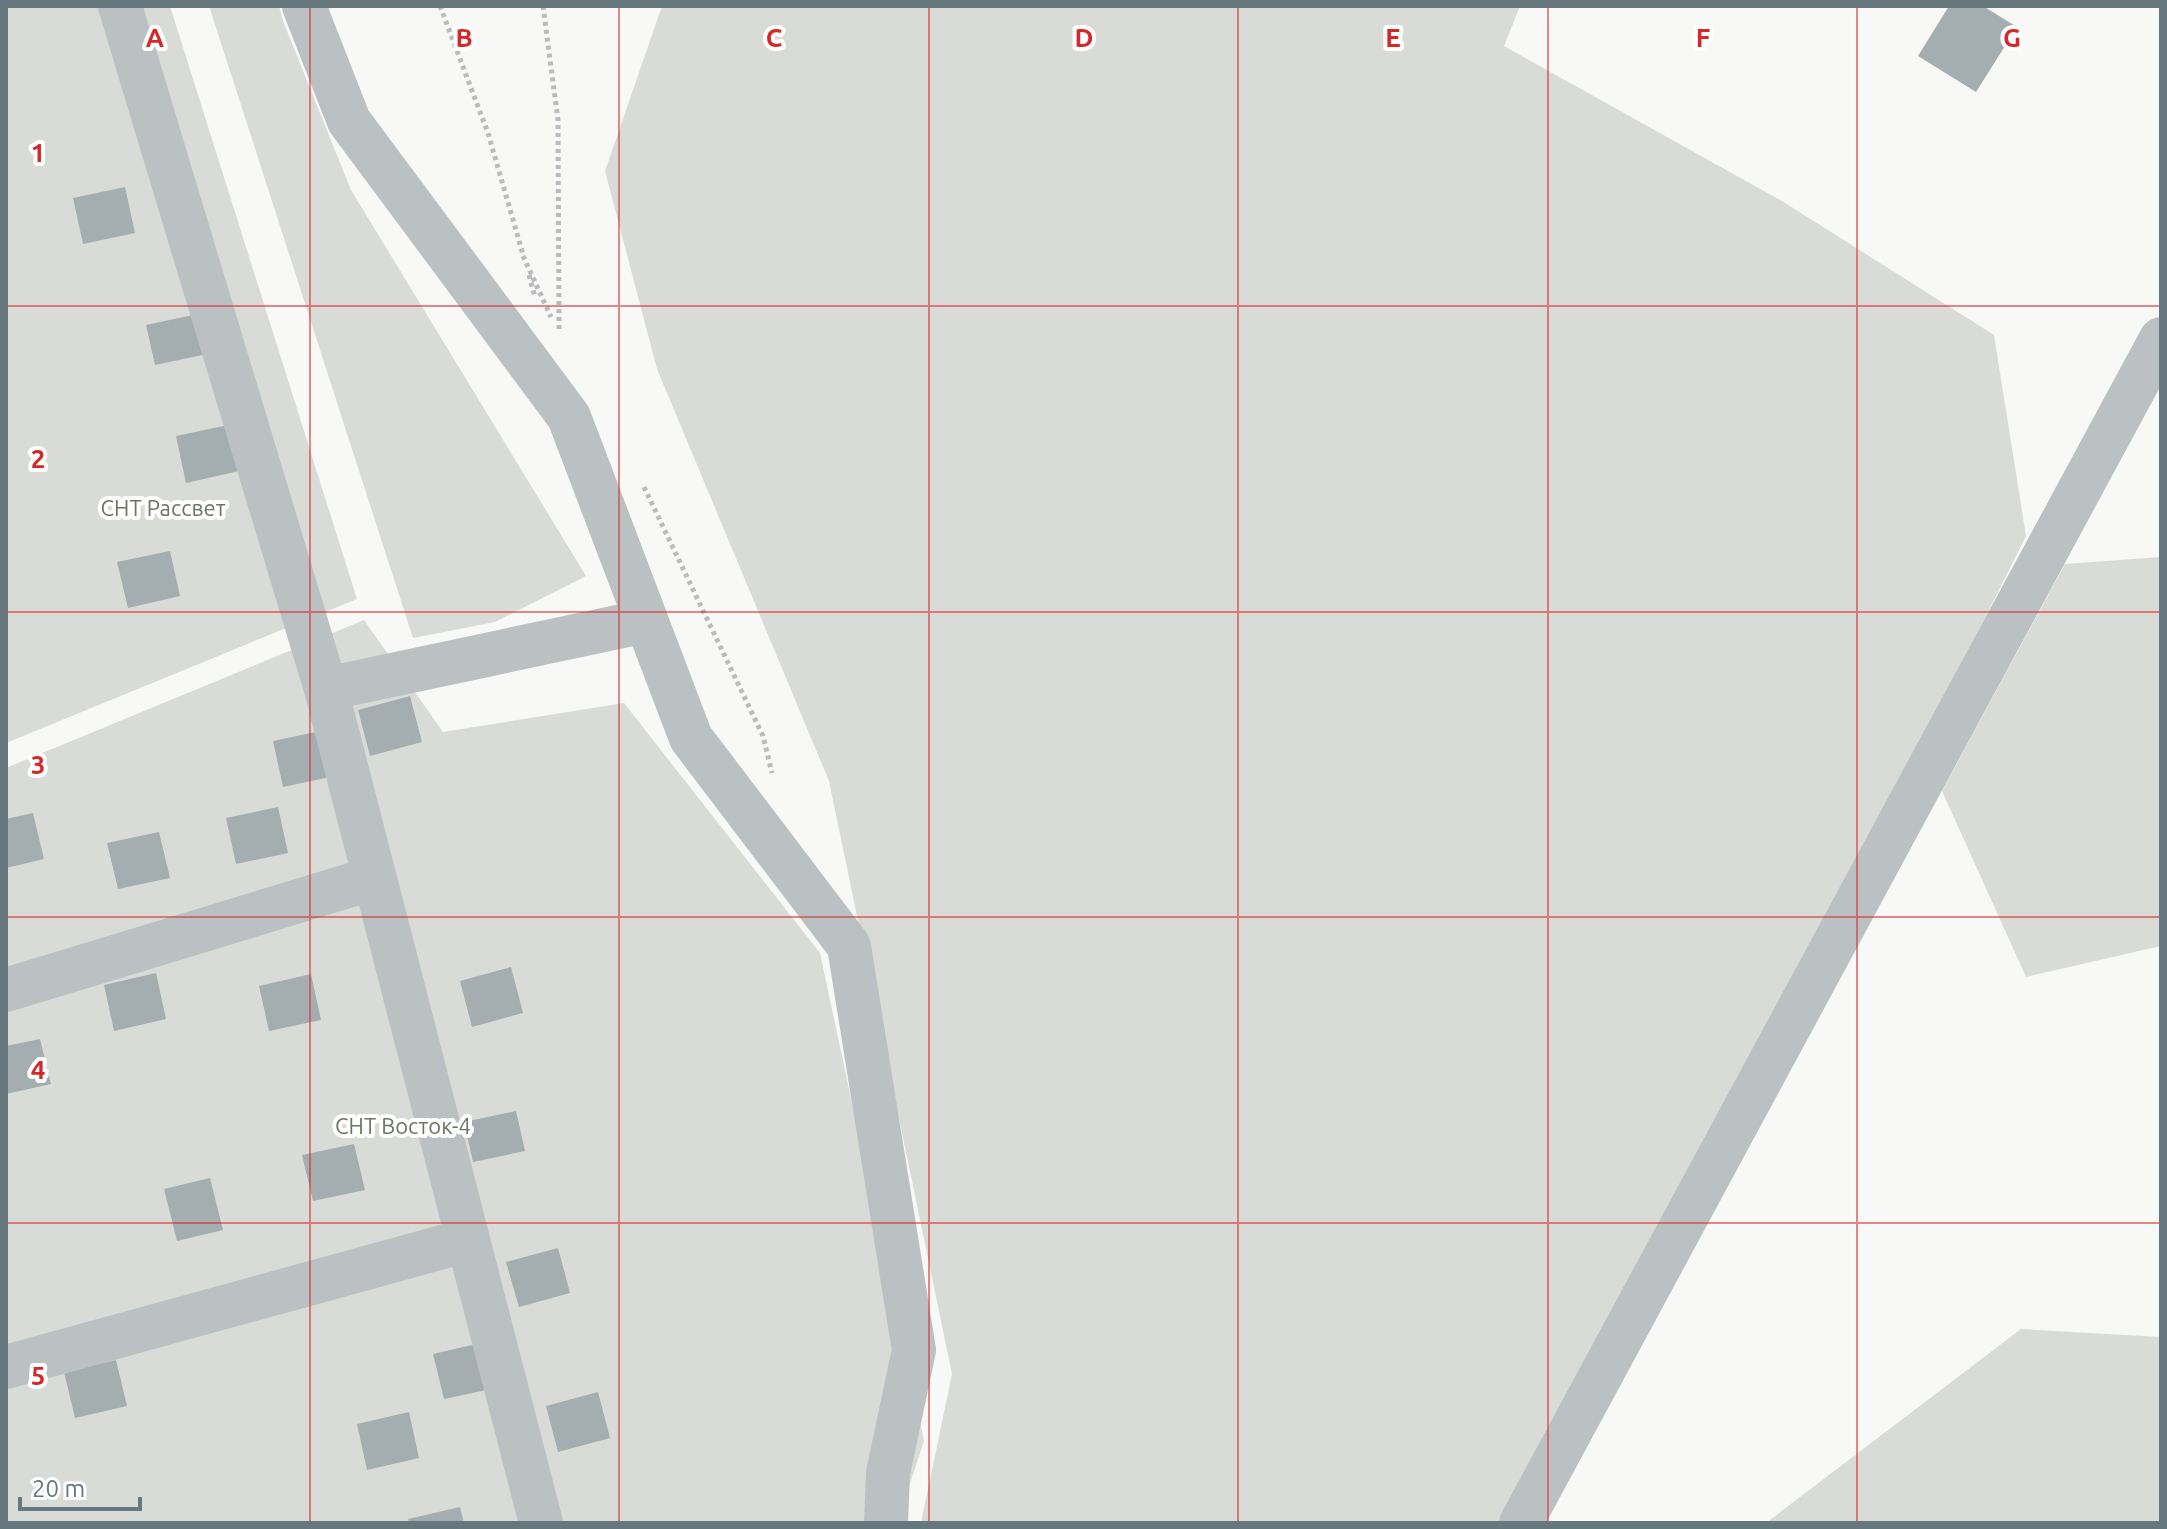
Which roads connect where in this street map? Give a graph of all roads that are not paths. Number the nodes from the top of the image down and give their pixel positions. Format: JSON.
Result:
{"nodes":[{"id":1,"x":120,"y":6,"type":"edge"},
{"id":2,"x":304,"y":6,"type":"edge"},
{"id":3,"x":2161,"y":339,"type":"edge"},
{"id":4,"x":646,"y":621,"type":"junction"},
{"id":5,"x":326,"y":689,"type":"junction"},
{"id":6,"x":374,"y":878,"type":"junction"},
{"id":7,"x":6,"y":990,"type":"edge"},
{"id":8,"x":468,"y":1240,"type":"junction"},
{"id":9,"x":6,"y":1367,"type":"edge"},
{"id":10,"x":541,"y":1523,"type":"edge"},
{"id":11,"x":886,"y":1523,"type":"edge"},
{"id":12,"x":1521,"y":1523,"type":"edge"}],
"edges":[{"from":1,"to":5,"type":"street"},
{"from":2,"to":4,"type":"street"},
{"from":3,"to":12,"type":"street"},
{"from":4,"to":5,"type":"street"},
{"from":4,"to":11,"type":"street"},
{"from":5,"to":6,"type":"street"},
{"from":6,"to":7,"type":"street"},
{"from":6,"to":8,"type":"street"},
{"from":8,"to":9,"type":"street"},
{"from":8,"to":10,"type":"street"}]}
